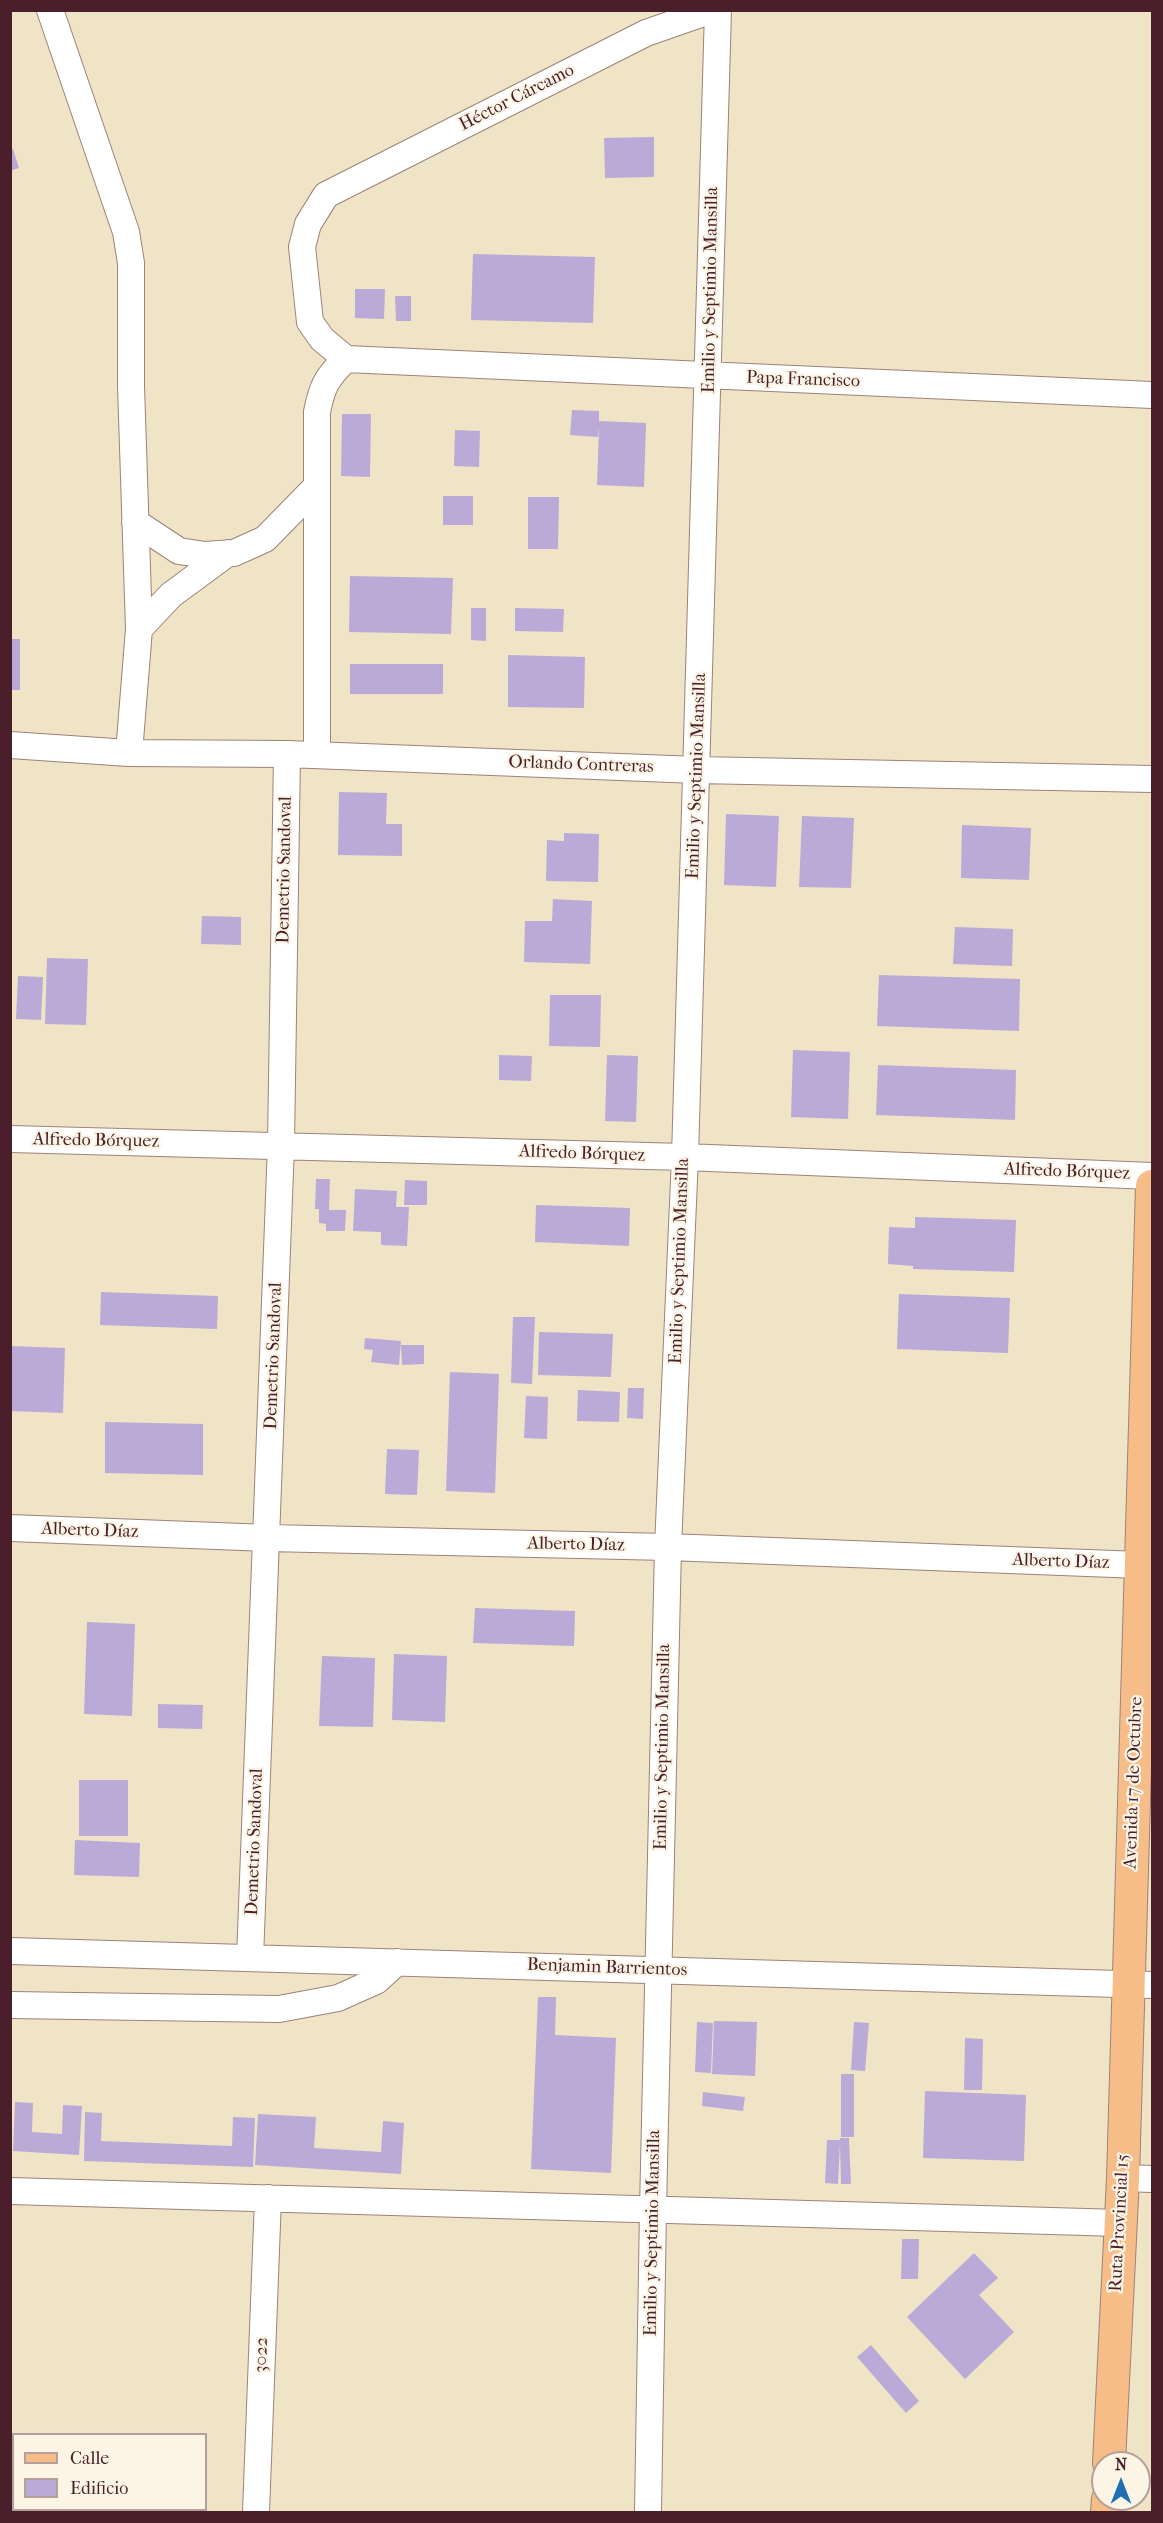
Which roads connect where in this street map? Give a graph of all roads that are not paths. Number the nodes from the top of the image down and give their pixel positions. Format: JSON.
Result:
{"nodes":[{"id":1,"x":50,"y":10,"type":"edge"},
{"id":2,"x":712,"y":10,"type":"edge"},
{"id":3,"x":718,"y":10,"type":"edge"},
{"id":4,"x":346,"y":359,"type":"junction"},
{"id":5,"x":709,"y":376,"type":"junction"},
{"id":6,"x":1152,"y":395,"type":"edge"},
{"id":7,"x":316,"y":487,"type":"junction"},
{"id":8,"x":135,"y":522,"type":"junction"},
{"id":9,"x":228,"y":553,"type":"junction"},
{"id":10,"x":139,"y":629,"type":"junction"},
{"id":11,"x":10,"y":745,"type":"edge"},
{"id":12,"x":129,"y":753,"type":"junction"},
{"id":13,"x":287,"y":754,"type":"junction"},
{"id":14,"x":317,"y":755,"type":"junction"},
{"id":15,"x":697,"y":770,"type":"junction"},
{"id":16,"x":1152,"y":779,"type":"edge"},
{"id":17,"x":10,"y":1139,"type":"edge"},
{"id":18,"x":281,"y":1145,"type":"junction"},
{"id":19,"x":685,"y":1157,"type":"junction"},
{"id":20,"x":1152,"y":1176,"type":"edge"},
{"id":21,"x":1152,"y":1186,"type":"edge"},
{"id":22,"x":10,"y":1528,"type":"edge"},
{"id":23,"x":268,"y":1538,"type":"junction"},
{"id":24,"x":668,"y":1547,"type":"junction"},
{"id":25,"x":1148,"y":1567,"type":"edge"},
{"id":26,"x":1143,"y":1778,"type":"edge"},
{"id":27,"x":10,"y":1940,"type":"edge"},
{"id":28,"x":10,"y":1952,"type":"edge"},
{"id":29,"x":86,"y":1953,"type":"junction"},
{"id":30,"x":249,"y":1958,"type":"junction"},
{"id":31,"x":397,"y":1962,"type":"junction"},
{"id":32,"x":658,"y":1970,"type":"junction"},
{"id":33,"x":1140,"y":1984,"type":"edge"},
{"id":34,"x":10,"y":2005,"type":"edge"},
{"id":35,"x":1138,"y":2178,"type":"edge"},
{"id":36,"x":10,"y":2190,"type":"edge"},
{"id":37,"x":268,"y":2198,"type":"junction"},
{"id":38,"x":653,"y":2209,"type":"junction"},
{"id":39,"x":1120,"y":2223,"type":"junction"},
{"id":40,"x":1110,"y":2451,"type":"edge"},
{"id":41,"x":256,"y":2512,"type":"edge"},
{"id":42,"x":648,"y":2512,"type":"edge"}],
"edges":[{"from":1,"to":8,"type":"street"},
{"from":2,"to":4,"type":"street","name":"Héctor Cárcamo"},
{"from":3,"to":5,"type":"street","name":"Emilio y Septimio Mansilla"},
{"from":4,"to":5,"type":"street","name":"Papa Francisco"},
{"from":4,"to":7,"type":"street"},
{"from":5,"to":6,"type":"street","name":"Papa Francisco"},
{"from":5,"to":15,"type":"street","name":"Emilio y Septimio Mansilla"},
{"from":7,"to":9,"type":"street"},
{"from":7,"to":14,"type":"street"},
{"from":8,"to":9,"type":"street"},
{"from":8,"to":10,"type":"street"},
{"from":9,"to":10,"type":"street"},
{"from":10,"to":12,"type":"street"},
{"from":11,"to":12,"type":"street","name":"Orlando Contreras"},
{"from":12,"to":13,"type":"street","name":"Orlando Contreras"},
{"from":13,"to":14,"type":"street","name":"Orlando Contreras"},
{"from":13,"to":18,"type":"street","name":"Demetrio Sandoval"},
{"from":14,"to":15,"type":"street","name":"Orlando Contreras"},
{"from":15,"to":16,"type":"street","name":"Orlando Contreras"},
{"from":15,"to":19,"type":"street","name":"Emilio y Septimio Mansilla"},
{"from":17,"to":18,"type":"street","name":"Alfredo Bórquez"},
{"from":18,"to":19,"type":"street","name":"Alfredo Bórquez"},
{"from":18,"to":23,"type":"street","name":"Demetrio Sandoval"},
{"from":19,"to":20,"type":"street","name":"Alfredo Bórquez"},
{"from":19,"to":24,"type":"street","name":"Emilio y Septimio Mansilla"},
{"from":21,"to":25,"type":"main road","name":"Avenida 17 de Octubre"},
{"from":22,"to":23,"type":"street","name":"Alberto Díaz"},
{"from":23,"to":24,"type":"street","name":"Alberto Díaz"},
{"from":23,"to":30,"type":"street","name":"Demetrio Sandoval"},
{"from":24,"to":25,"type":"street","name":"Alberto Díaz"},
{"from":24,"to":32,"type":"street","name":"Emilio y Septimio Mansilla"},
{"from":25,"to":26,"type":"main road","name":"Avenida 17 de Octubre"},
{"from":26,"to":33,"type":"main road","name":"Avenida 17 de Octubre"},
{"from":27,"to":29,"type":"street","name":"Benjamin Barrientos"},
{"from":28,"to":29,"type":"street","name":"Benjamin Barrientos"},
{"from":29,"to":30,"type":"street","name":"Benjamin Barrientos"},
{"from":30,"to":31,"type":"street","name":"Benjamin Barrientos"},
{"from":31,"to":32,"type":"street","name":"Benjamin Barrientos"},
{"from":31,"to":34,"type":"street"},
{"from":32,"to":33,"type":"street","name":"Benjamin Barrientos"},
{"from":32,"to":38,"type":"street","name":"Emilio y Septimio Mansilla"},
{"from":33,"to":35,"type":"main road","name":"Ruta Provincial 15"},
{"from":35,"to":39,"type":"main road","name":"Ruta Provincial 15"},
{"from":36,"to":37,"type":"street"},
{"from":37,"to":38,"type":"street"},
{"from":37,"to":41,"type":"street","name":"3022"},
{"from":38,"to":39,"type":"street"},
{"from":38,"to":42,"type":"street","name":"Emilio y Septimio Mansilla"},
{"from":39,"to":40,"type":"main road","name":"Ruta Provincial 15"}]}
